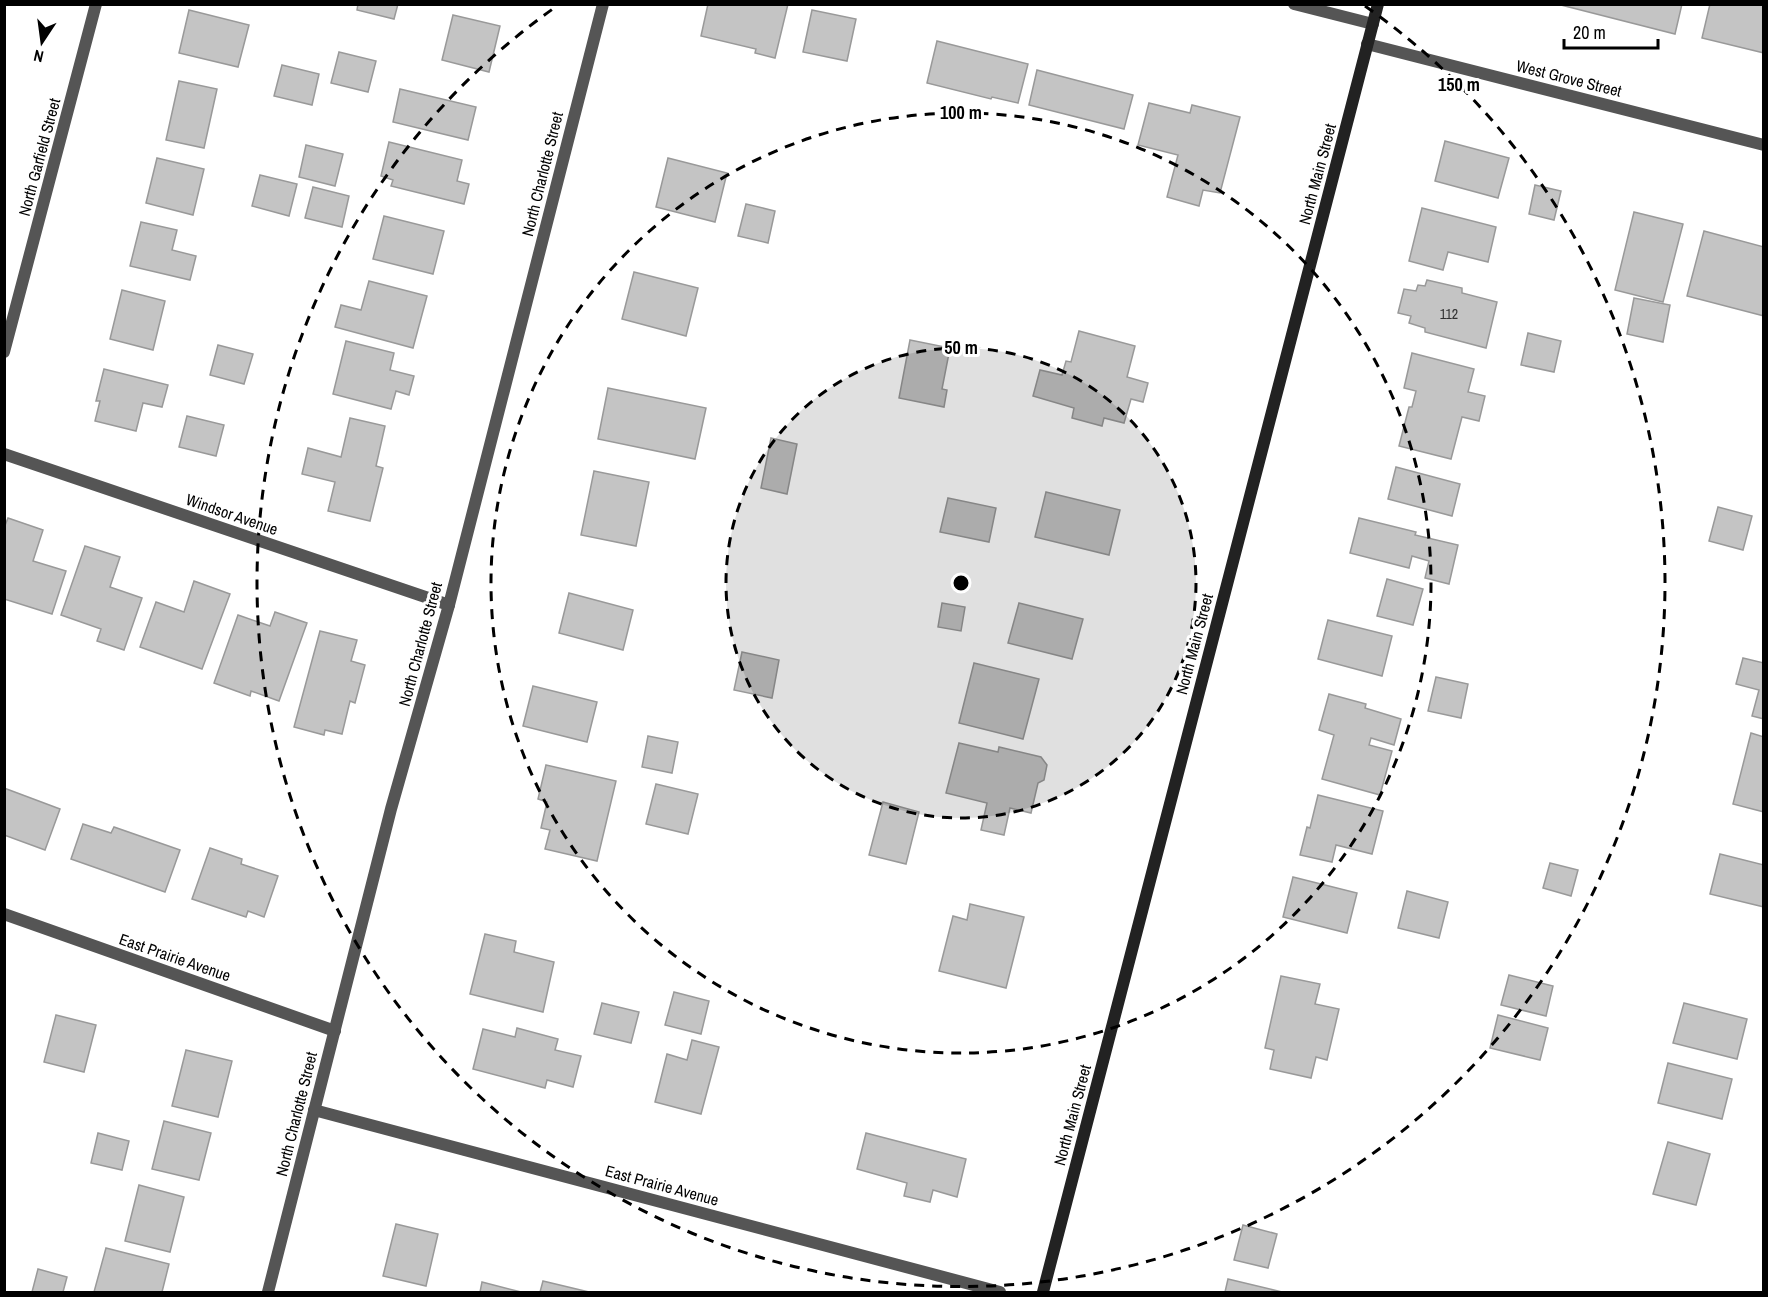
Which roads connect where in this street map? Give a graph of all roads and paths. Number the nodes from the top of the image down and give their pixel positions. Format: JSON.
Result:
{"nodes":[{"id":1,"x":96,"y":4,"type":"edge"},
{"id":2,"x":603,"y":4,"type":"edge"},
{"id":3,"x":1294,"y":4,"type":"edge"},
{"id":4,"x":1378,"y":4,"type":"edge"},
{"id":5,"x":1373,"y":24,"type":"junction"},
{"id":6,"x":1367,"y":44,"type":"junction"},
{"id":7,"x":1764,"y":145,"type":"edge"},
{"id":8,"x":4,"y":352,"type":"edge"},
{"id":9,"x":4,"y":454,"type":"edge"},
{"id":10,"x":449,"y":605,"type":"junction"},
{"id":11,"x":4,"y":914,"type":"edge"},
{"id":12,"x":334,"y":1031,"type":"junction"},
{"id":13,"x":314,"y":1110,"type":"junction"},
{"id":14,"x":268,"y":1293,"type":"edge"},
{"id":15,"x":1000,"y":1293,"type":"edge"},
{"id":16,"x":1043,"y":1293,"type":"edge"}],
"edges":[{"from":1,"to":8,"type":"street","name":"North Garfield Street"},
{"from":2,"to":10,"type":"street","name":"North Charlotte Street"},
{"from":3,"to":5,"type":"street"},
{"from":4,"to":5,"type":"street","name":"North Main Street"},
{"from":5,"to":6,"type":"street","name":"North Main Street"},
{"from":6,"to":7,"type":"street","name":"West Grove Street"},
{"from":6,"to":16,"type":"street","name":"North Main Street"},
{"from":9,"to":10,"type":"street","name":"Windsor Avenue"},
{"from":10,"to":12,"type":"street","name":"North Charlotte Street"},
{"from":11,"to":12,"type":"street","name":"East Prairie Avenue"},
{"from":12,"to":13,"type":"street","name":"North Charlotte Street"},
{"from":13,"to":14,"type":"street","name":"North Charlotte Street"},
{"from":13,"to":15,"type":"street","name":"East Prairie Avenue"}]}
